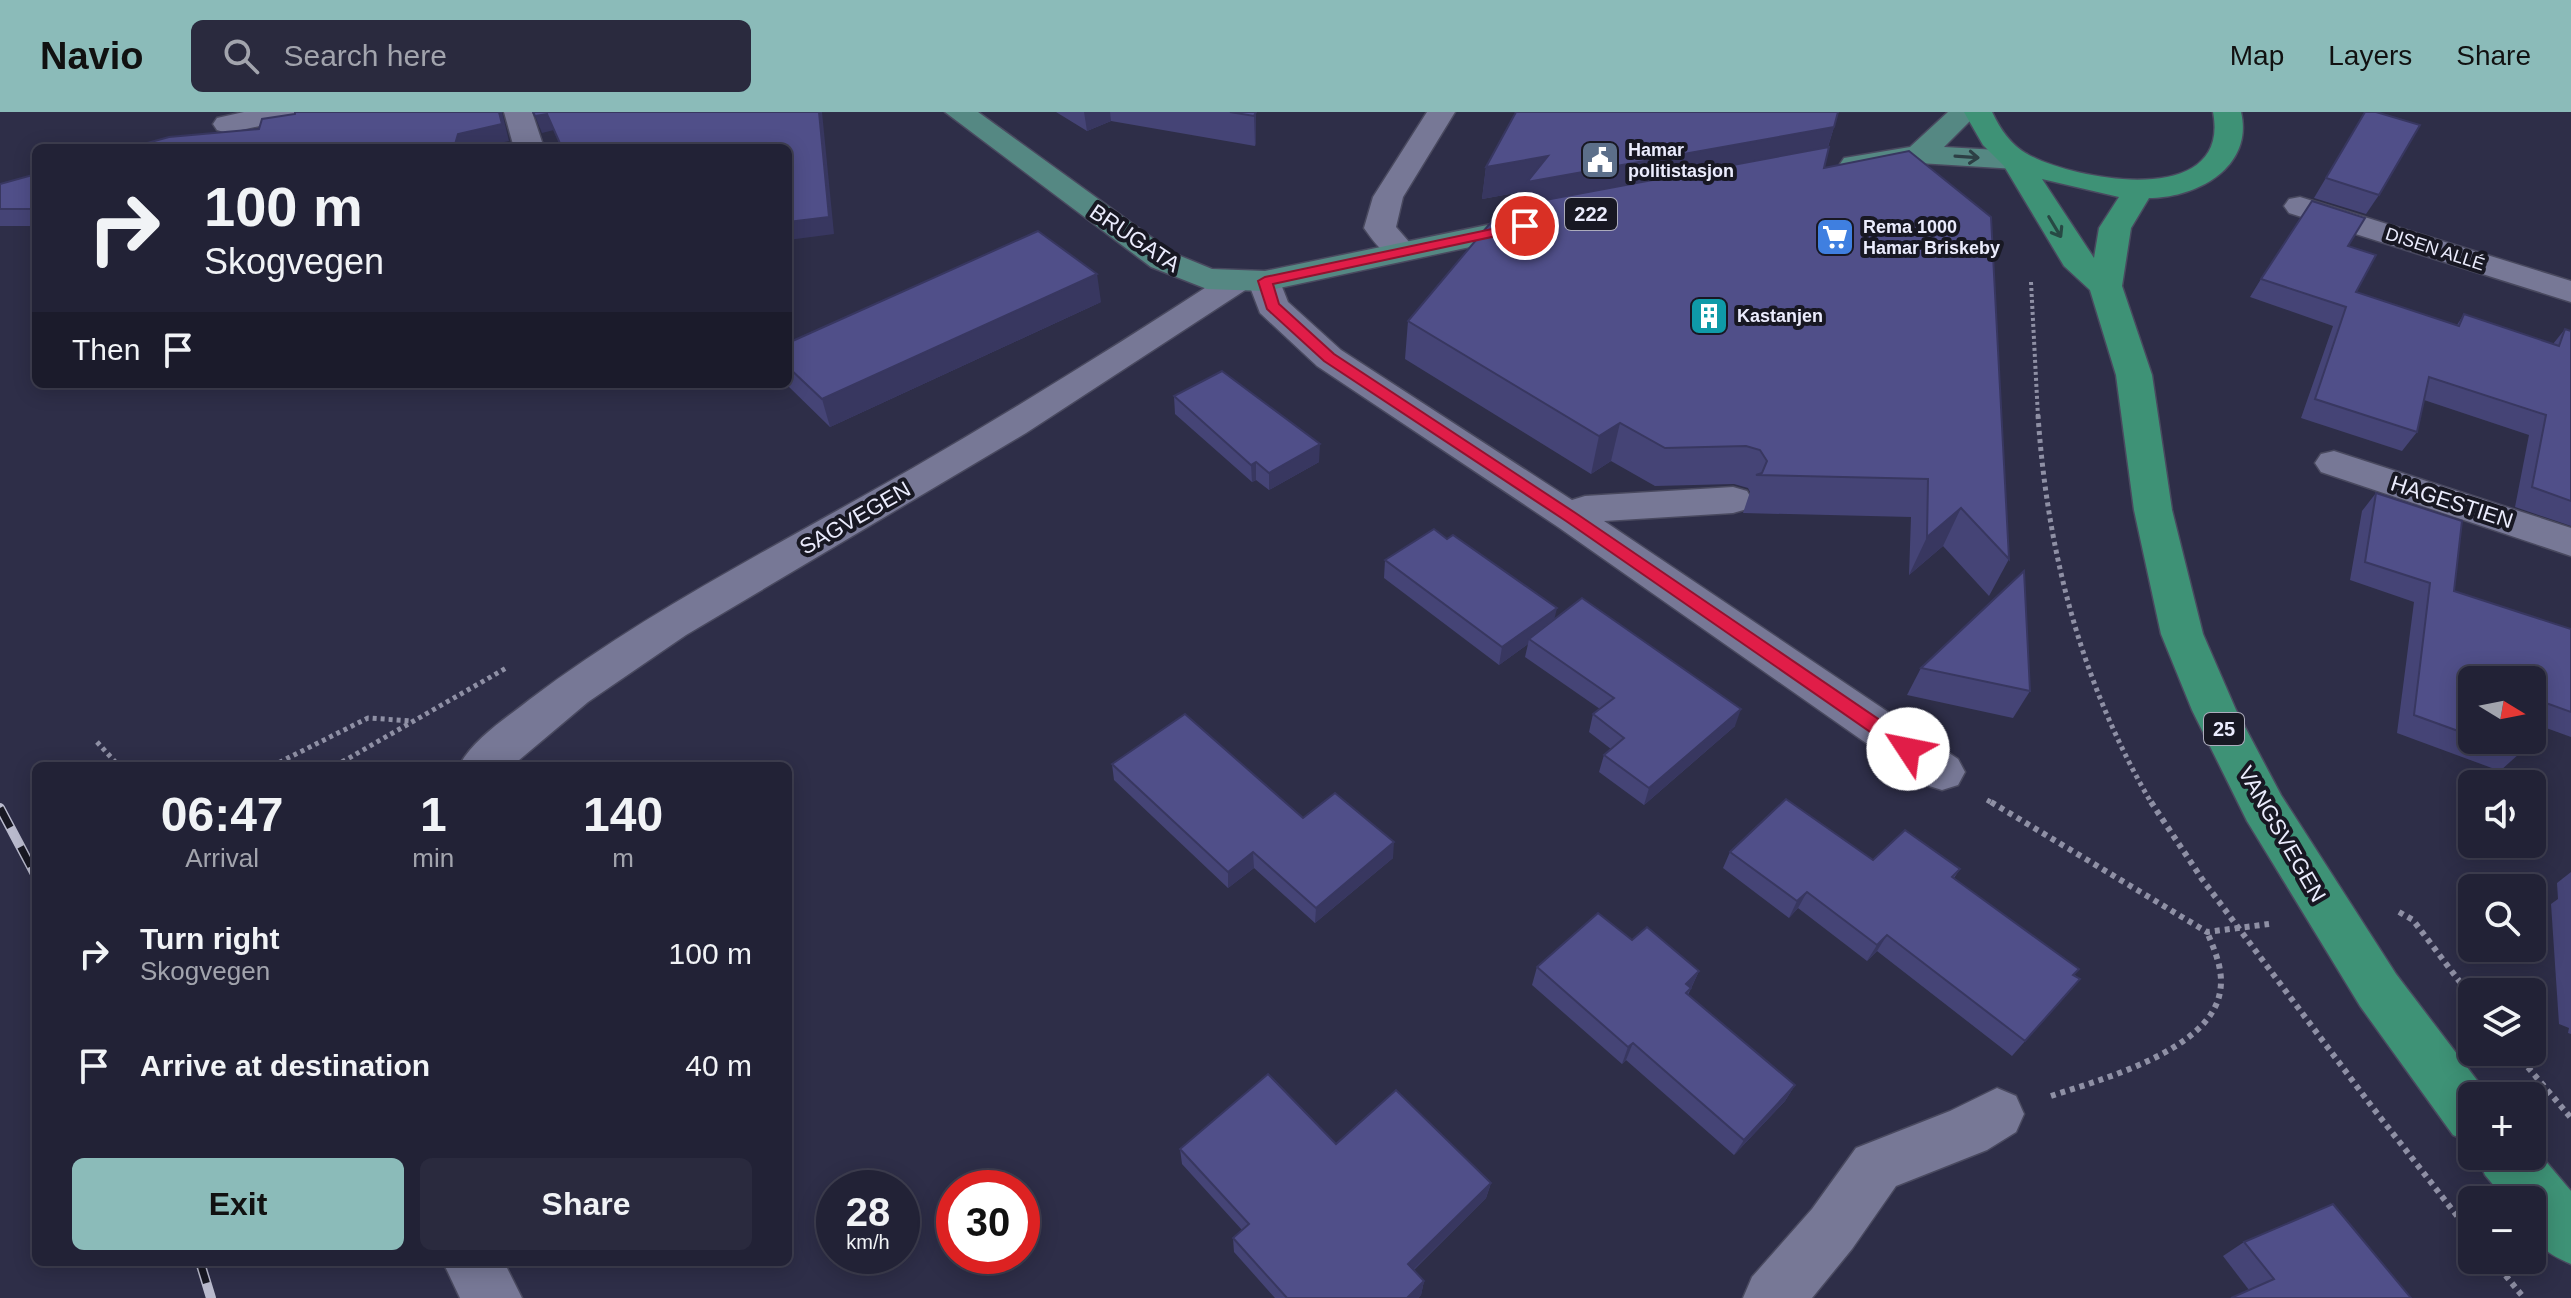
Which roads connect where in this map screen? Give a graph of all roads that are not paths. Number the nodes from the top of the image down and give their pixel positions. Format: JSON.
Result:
{"nodes":[{"id":1,"x":286,"y":112,"type":"edge"},
{"id":2,"x":518,"y":112,"type":"edge"},
{"id":3,"x":959,"y":112,"type":"edge"},
{"id":4,"x":1441,"y":112,"type":"edge"},
{"id":5,"x":1965,"y":112,"type":"edge"},
{"id":6,"x":1978,"y":112,"type":"edge"},
{"id":7,"x":2227,"y":112,"type":"edge"},
{"id":8,"x":227,"y":124,"type":"dead end"},
{"id":9,"x":528,"y":144,"type":"edge"},
{"id":10,"x":1919,"y":154,"type":"junction"},
{"id":11,"x":2016,"y":160,"type":"junction"},
{"id":12,"x":1829,"y":168,"type":"edge"},
{"id":13,"x":2139,"y":189,"type":"junction"},
{"id":14,"x":2300,"y":206,"type":"dead end"},
{"id":15,"x":1572,"y":217,"type":"edge"},
{"id":16,"x":1401,"y":251,"type":"junction"},
{"id":17,"x":1251,"y":282,"type":"junction"},
{"id":18,"x":2105,"y":286,"type":"junction"},
{"id":19,"x":2571,"y":292,"type":"edge"},
{"id":20,"x":2334,"y":463,"type":"dead end"},
{"id":21,"x":1637,"y":475,"type":"edge"},
{"id":22,"x":1733,"y":500,"type":"edge"},
{"id":23,"x":1578,"y":514,"type":"junction"},
{"id":24,"x":2571,"y":542,"type":"edge"},
{"id":25,"x":486,"y":762,"type":"edge"},
{"id":26,"x":1942,"y":772,"type":"road end"},
{"id":27,"x":2458,"y":1099,"type":"edge"},
{"id":28,"x":1997,"y":1114,"type":"road end"},
{"id":29,"x":2517,"y":1170,"type":"edge"},
{"id":30,"x":2571,"y":1235,"type":"edge"},
{"id":31,"x":474,"y":1266,"type":"edge"},
{"id":32,"x":492,"y":1298,"type":"edge"},
{"id":33,"x":1773,"y":1298,"type":"edge"}],
"edges":[{"from":1,"to":8,"type":"street"},
{"from":2,"to":9,"type":"street"},
{"from":3,"to":17,"type":"main road","name":"BRUGATA","number":"222"},
{"from":4,"to":16,"type":"street"},
{"from":5,"to":10,"type":"main road"},
{"from":6,"to":11,"type":"highway","number":"25"},
{"from":7,"to":13,"type":"highway","number":"25"},
{"from":10,"to":11,"type":"main road","one_way":true},
{"from":10,"to":12,"type":"main road"},
{"from":11,"to":13,"type":"highway","number":"25"},
{"from":11,"to":18,"type":"highway","name":"VANGSVEGEN","number":"25","one_way":true},
{"from":13,"to":18,"type":"highway","name":"VANGSVEGEN","number":"25"},
{"from":14,"to":19,"type":"street","name":"DISEN ALLÉ"},
{"from":15,"to":16,"type":"main road","number":"222"},
{"from":16,"to":17,"type":"main road","number":"222"},
{"from":17,"to":23,"type":"street"},
{"from":17,"to":25,"type":"street","name":"SAGVEGEN"},
{"from":18,"to":27,"type":"highway","name":"VANGSVEGEN","number":"25"},
{"from":20,"to":24,"type":"street","name":"HAGESTIEN"},
{"from":21,"to":23,"type":"street"},
{"from":22,"to":23,"type":"street"},
{"from":23,"to":26,"type":"street"},
{"from":28,"to":33,"type":"street"},
{"from":29,"to":30,"type":"highway"},
{"from":31,"to":32,"type":"street"}]}
